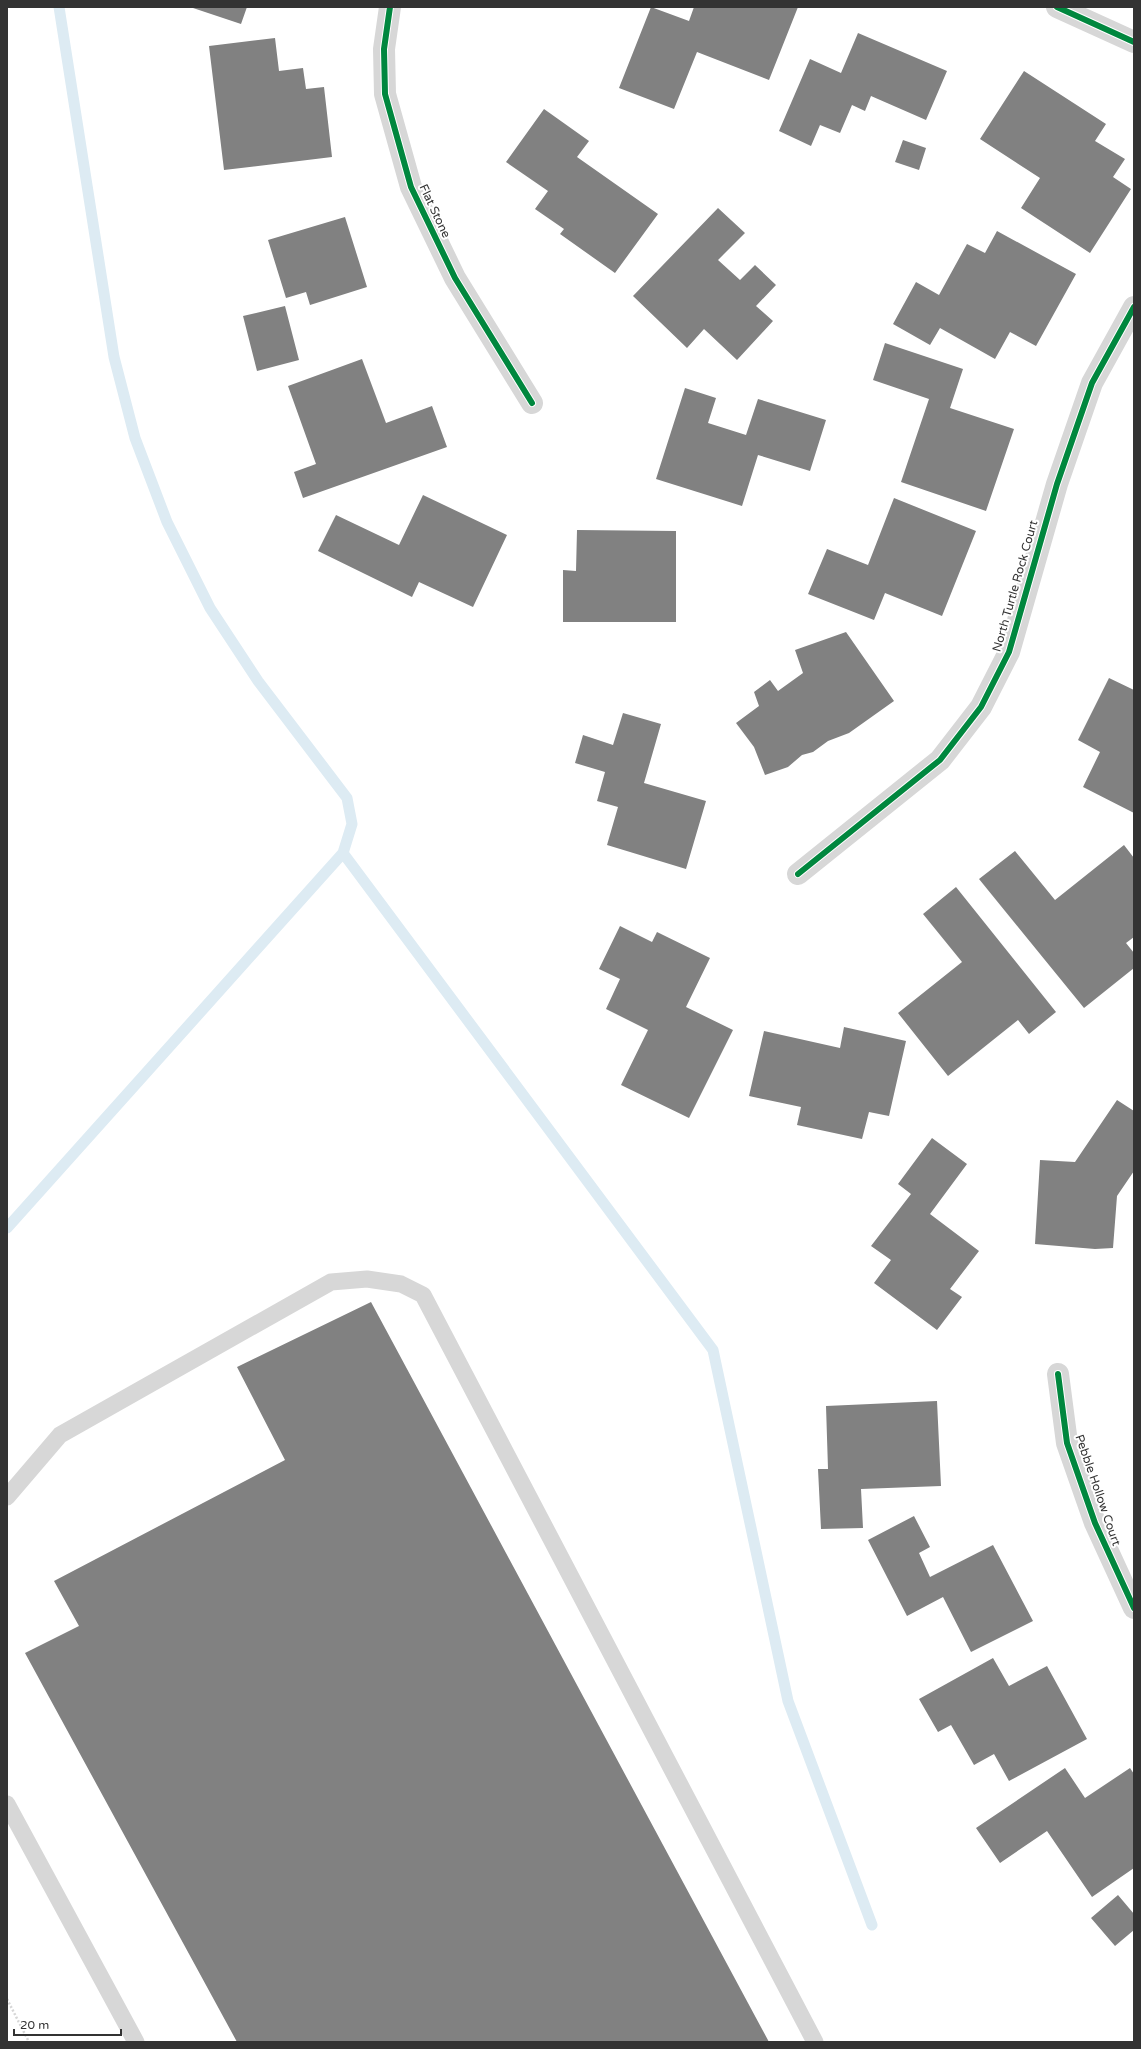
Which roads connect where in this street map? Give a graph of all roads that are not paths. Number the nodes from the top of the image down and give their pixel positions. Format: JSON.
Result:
{"nodes":[{"id":1,"x":390,"y":7,"type":"edge"},
{"id":2,"x":1057,"y":7,"type":"edge"},
{"id":3,"x":1134,"y":42,"type":"edge"},
{"id":4,"x":1134,"y":307,"type":"edge"},
{"id":5,"x":532,"y":403,"type":"dead end"},
{"id":6,"x":798,"y":874,"type":"dead end"},
{"id":7,"x":1058,"y":1374,"type":"dead end"},
{"id":8,"x":7,"y":1497,"type":"edge"},
{"id":9,"x":1134,"y":1608,"type":"edge"},
{"id":10,"x":7,"y":1804,"type":"edge"},
{"id":11,"x":136,"y":2042,"type":"edge"},
{"id":12,"x":815,"y":2042,"type":"edge"}],
"edges":[{"from":1,"to":5,"type":"street","name":"Flat Stone"},
{"from":2,"to":3,"type":"street"},
{"from":4,"to":6,"type":"street","name":"North Turtle Rock Court"},
{"from":7,"to":9,"type":"street","name":"Pebble Hollow Court"},
{"from":8,"to":12,"type":"lane"},
{"from":10,"to":11,"type":"lane"}]}
